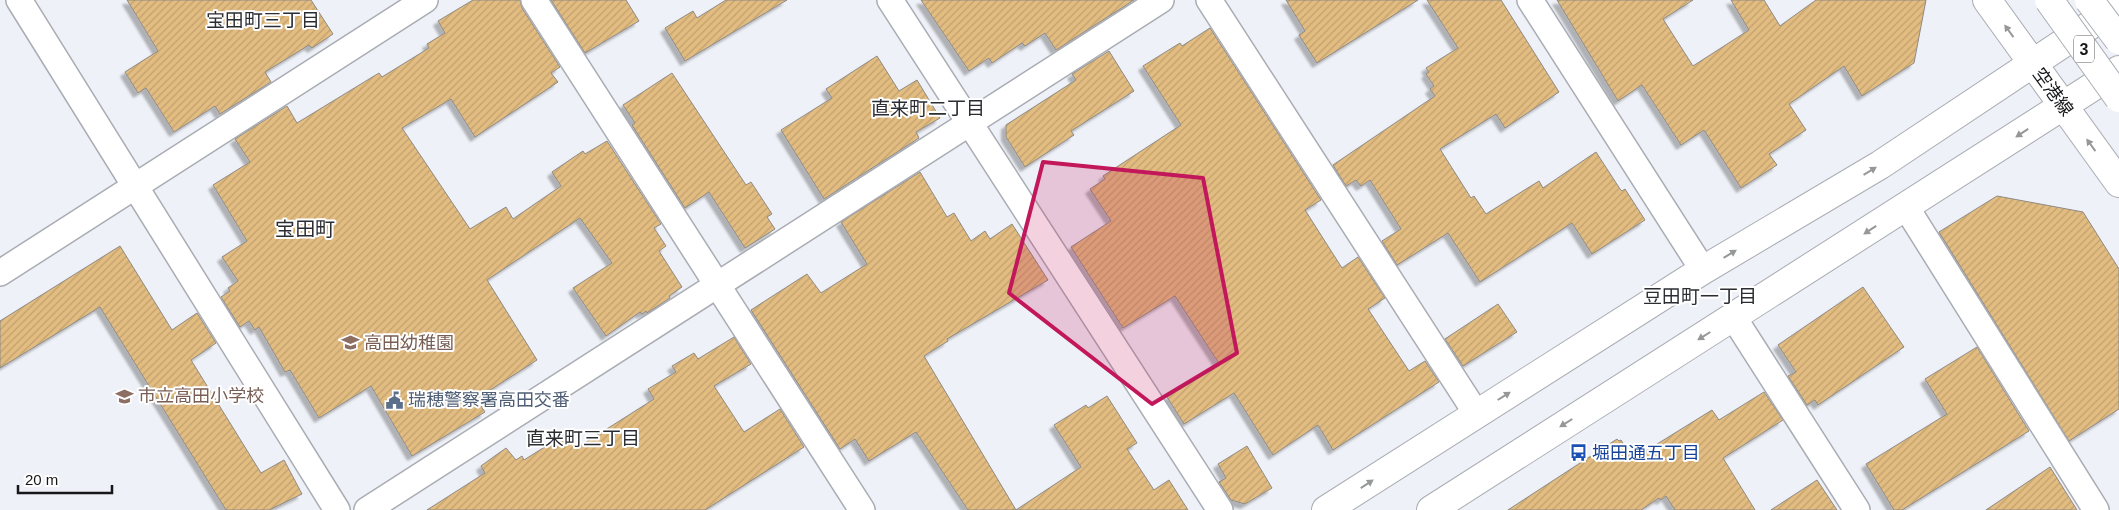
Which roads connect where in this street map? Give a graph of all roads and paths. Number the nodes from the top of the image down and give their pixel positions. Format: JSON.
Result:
{"nodes":[{"id":1,"x":19,"y":0,"type":"edge"},
{"id":2,"x":425,"y":0,"type":"edge"},
{"id":3,"x":534,"y":0,"type":"edge"},
{"id":4,"x":890,"y":0,"type":"edge"},
{"id":5,"x":1161,"y":0,"type":"edge"},
{"id":6,"x":1209,"y":0,"type":"edge"},
{"id":7,"x":1530,"y":0,"type":"edge"},
{"id":8,"x":1987,"y":0,"type":"edge"},
{"id":9,"x":2049,"y":0,"type":"edge"},
{"id":10,"x":2089,"y":0,"type":"edge"},
{"id":11,"x":2119,"y":6,"type":"edge"},
{"id":12,"x":2119,"y":40,"type":"edge"},
{"id":13,"x":2032,"y":63,"type":"junction"},
{"id":14,"x":2119,"y":70,"type":"edge"},
{"id":15,"x":2119,"y":98,"type":"edge"},
{"id":16,"x":2063,"y":107,"type":"junction"},
{"id":17,"x":970,"y":123,"type":"junction"},
{"id":18,"x":2119,"y":183,"type":"edge"},
{"id":19,"x":135,"y":186,"type":"junction"},
{"id":20,"x":1906,"y":207,"type":"junction"},
{"id":21,"x":1703,"y":270,"type":"junction"},
{"id":22,"x":0,"y":273,"type":"edge"},
{"id":23,"x":718,"y":285,"type":"junction"},
{"id":24,"x":1734,"y":318,"type":"junction"},
{"id":25,"x":1476,"y":413,"type":"junction"},
{"id":26,"x":337,"y":510,"type":"edge"},
{"id":27,"x":367,"y":510,"type":"edge"},
{"id":28,"x":862,"y":510,"type":"edge"},
{"id":29,"x":1220,"y":510,"type":"edge"},
{"id":30,"x":1326,"y":510,"type":"edge"},
{"id":31,"x":1431,"y":510,"type":"edge"},
{"id":32,"x":1857,"y":510,"type":"edge"},
{"id":33,"x":2096,"y":510,"type":"edge"}],
"edges":[{"from":1,"to":19,"type":"street"},
{"from":2,"to":19,"type":"street"},
{"from":3,"to":23,"type":"street"},
{"from":4,"to":17,"type":"street"},
{"from":5,"to":17,"type":"street"},
{"from":6,"to":25,"type":"street"},
{"from":7,"to":21,"type":"street"},
{"from":13,"to":8,"type":"main road","name":"空港線","one_way":true},
{"from":9,"to":15,"type":"main road","number":"3","bridge":true},
{"from":10,"to":12,"type":"main road","bridge":true},
{"from":11,"to":13,"type":"main road"},
{"from":13,"to":16,"type":"main road","name":"空港線"},
{"from":21,"to":13,"type":"main road","one_way":true},
{"from":14,"to":16,"type":"main road"},
{"from":18,"to":16,"type":"main road","name":"空港線","one_way":true},
{"from":16,"to":20,"type":"main road","one_way":true},
{"from":17,"to":23,"type":"street"},
{"from":17,"to":29,"type":"street"},
{"from":19,"to":22,"type":"street"},
{"from":19,"to":26,"type":"street"},
{"from":20,"to":24,"type":"main road","one_way":true},
{"from":20,"to":33,"type":"street"},
{"from":25,"to":21,"type":"main road","one_way":true},
{"from":23,"to":27,"type":"street"},
{"from":23,"to":28,"type":"street"},
{"from":24,"to":31,"type":"main road","one_way":true},
{"from":24,"to":32,"type":"street"},
{"from":30,"to":25,"type":"main road","one_way":true}]}
